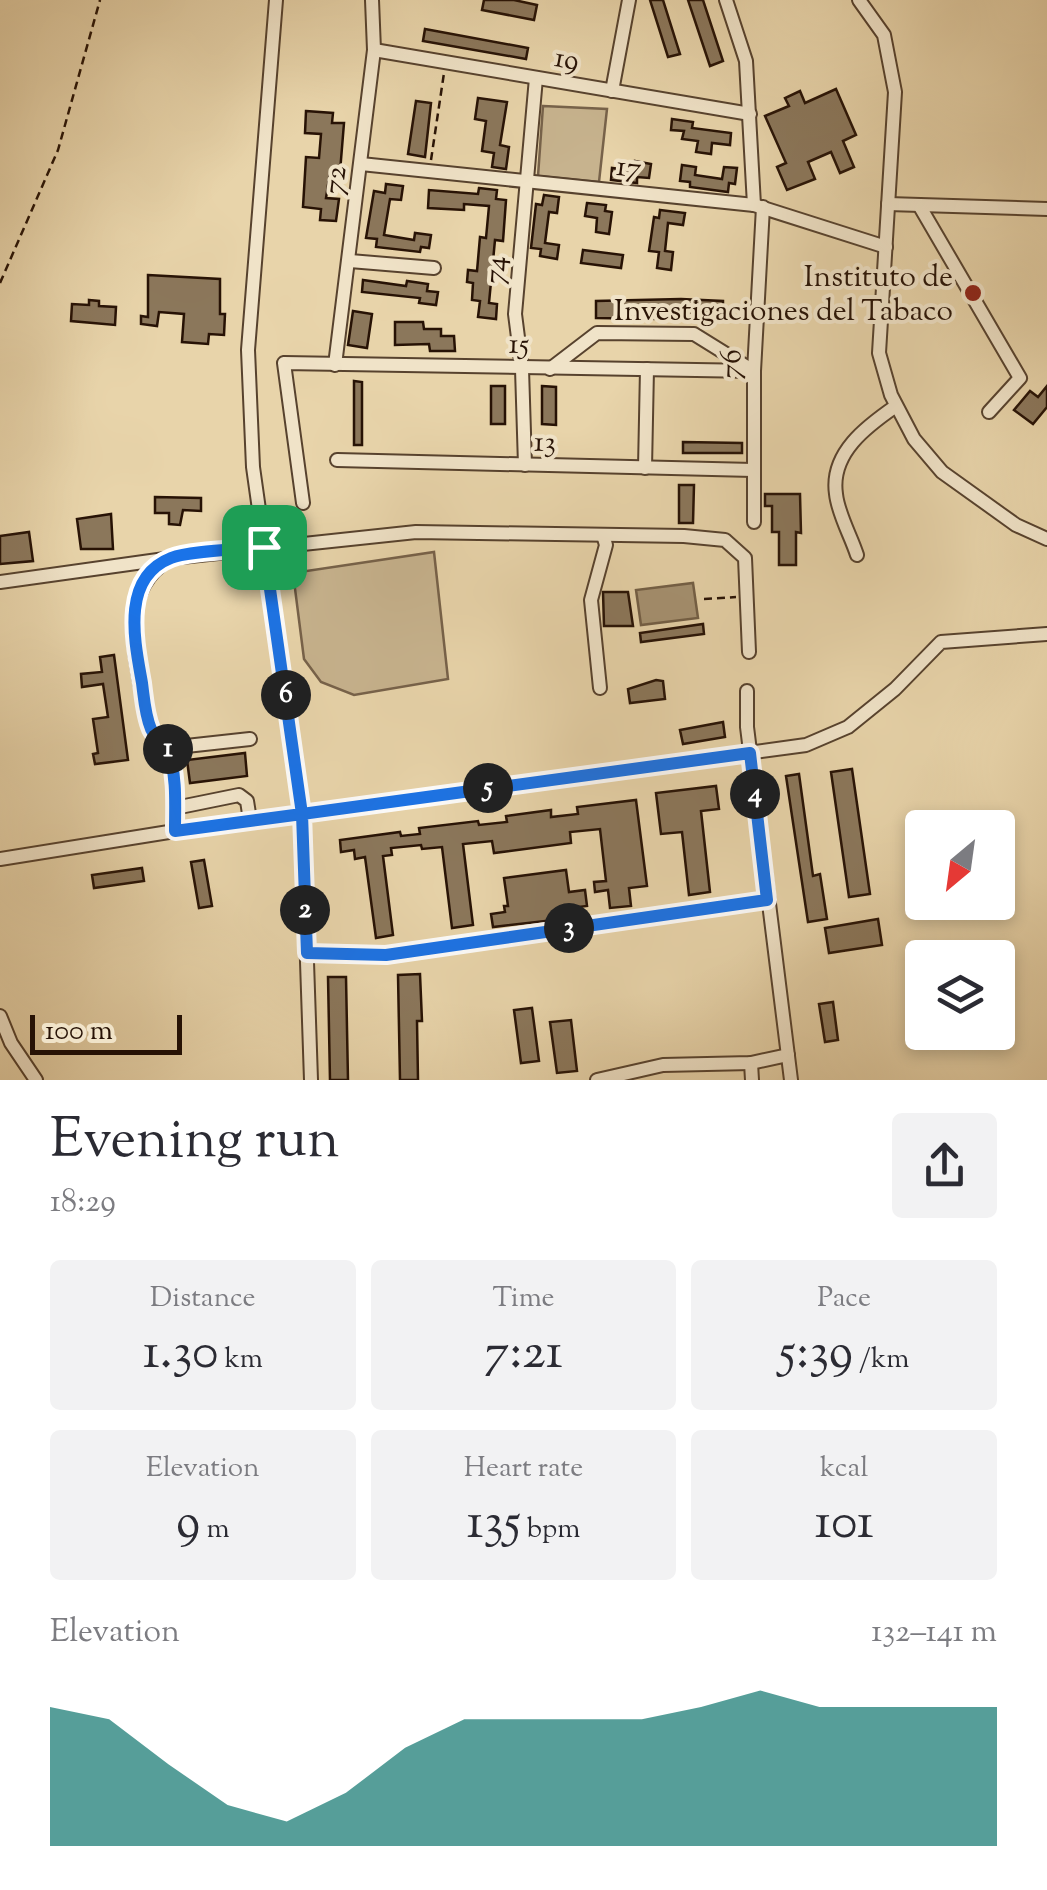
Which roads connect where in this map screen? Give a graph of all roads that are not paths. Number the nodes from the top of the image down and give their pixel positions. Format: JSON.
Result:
{"nodes":[{"id":1,"x":276,"y":0,"type":"edge"},
{"id":2,"x":372,"y":0,"type":"edge"},
{"id":3,"x":626,"y":0,"type":"edge"},
{"id":4,"x":726,"y":0,"type":"edge"},
{"id":5,"x":859,"y":0,"type":"edge"},
{"id":6,"x":374,"y":50,"type":"junction"},
{"id":7,"x":536,"y":78,"type":"junction"},
{"id":8,"x":612,"y":91,"type":"junction"},
{"id":9,"x":750,"y":114,"type":"junction"},
{"id":10,"x":361,"y":164,"type":"junction"},
{"id":11,"x":526,"y":180,"type":"junction"},
{"id":12,"x":888,"y":204,"type":"junction"},
{"id":13,"x":919,"y":205,"type":"junction"},
{"id":14,"x":758,"y":206,"type":"junction"},
{"id":15,"x":1047,"y":209,"type":"edge"},
{"id":16,"x":886,"y":248,"type":"junction"},
{"id":17,"x":350,"y":260,"type":"junction"},
{"id":18,"x":434,"y":268,"type":"dead end"},
{"id":19,"x":334,"y":364,"type":"junction"},
{"id":20,"x":522,"y":369,"type":"junction"},
{"id":21,"x":550,"y":369,"type":"junction"},
{"id":22,"x":647,"y":369,"type":"junction"},
{"id":23,"x":754,"y":371,"type":"junction"},
{"id":24,"x":896,"y":406,"type":"junction"},
{"id":25,"x":989,"y":412,"type":"dead end"},
{"id":26,"x":337,"y":460,"type":"dead end"},
{"id":27,"x":525,"y":465,"type":"junction"},
{"id":28,"x":645,"y":468,"type":"junction"},
{"id":29,"x":752,"y":470,"type":"junction"},
{"id":30,"x":303,"y":503,"type":"dead end"},
{"id":31,"x":754,"y":522,"type":"dead end"},
{"id":32,"x":603,"y":534,"type":"junction"},
{"id":33,"x":1047,"y":539,"type":"edge"},
{"id":34,"x":264,"y":547,"type":"junction"},
{"id":35,"x":858,"y":555,"type":"dead end"},
{"id":36,"x":172,"y":558,"type":"junction"},
{"id":37,"x":0,"y":582,"type":"edge"},
{"id":38,"x":1047,"y":634,"type":"edge"},
{"id":39,"x":748,"y":652,"type":"dead end"},
{"id":40,"x":600,"y":688,"type":"dead end"},
{"id":41,"x":747,"y":690,"type":"dead end"},
{"id":42,"x":250,"y":739,"type":"dead end"},
{"id":43,"x":168,"y":748,"type":"junction"},
{"id":44,"x":750,"y":753,"type":"junction"},
{"id":45,"x":175,"y":808,"type":"junction"},
{"id":46,"x":302,"y":814,"type":"junction"},
{"id":47,"x":250,"y":820,"type":"junction"},
{"id":48,"x":175,"y":831,"type":"junction"},
{"id":49,"x":0,"y":859,"type":"edge"},
{"id":50,"x":767,"y":900,"type":"junction"},
{"id":51,"x":307,"y":953,"type":"junction"},
{"id":52,"x":0,"y":1016,"type":"edge"},
{"id":53,"x":788,"y":1055,"type":"junction"},
{"id":54,"x":751,"y":1063,"type":"junction"},
{"id":55,"x":36,"y":1080,"type":"edge"},
{"id":56,"x":311,"y":1080,"type":"edge"},
{"id":57,"x":597,"y":1080,"type":"edge"},
{"id":58,"x":752,"y":1080,"type":"edge"},
{"id":59,"x":791,"y":1080,"type":"edge"}],
"edges":[{"from":1,"to":34,"type":"street"},
{"from":2,"to":6,"type":"street","name":"72"},
{"from":3,"to":8,"type":"street"},
{"from":4,"to":9,"type":"street","name":"76"},
{"from":5,"to":12,"type":"street"},
{"from":6,"to":7,"type":"street","name":"19"},
{"from":6,"to":10,"type":"street","name":"72"},
{"from":7,"to":8,"type":"street","name":"19"},
{"from":7,"to":11,"type":"street","name":"74"},
{"from":8,"to":9,"type":"street","name":"19"},
{"from":9,"to":14,"type":"street","name":"76"},
{"from":10,"to":11,"type":"street","name":"17"},
{"from":10,"to":17,"type":"street","name":"72"},
{"from":11,"to":14,"type":"street","name":"17"},
{"from":11,"to":20,"type":"street","name":"74"},
{"from":12,"to":13,"type":"street"},
{"from":12,"to":16,"type":"street"},
{"from":13,"to":15,"type":"street"},
{"from":13,"to":25,"type":"street"},
{"from":14,"to":16,"type":"street","name":"17"},
{"from":14,"to":23,"type":"street","name":"76"},
{"from":16,"to":24,"type":"street"},
{"from":17,"to":18,"type":"street"},
{"from":17,"to":19,"type":"street","name":"72"},
{"from":19,"to":20,"type":"street","name":"15"},
{"from":19,"to":30,"type":"street","name":"15"},
{"from":20,"to":21,"type":"street","name":"15"},
{"from":20,"to":27,"type":"street","name":"74"},
{"from":21,"to":22,"type":"street","name":"15"},
{"from":21,"to":23,"type":"street"},
{"from":22,"to":23,"type":"street","name":"15"},
{"from":22,"to":28,"type":"street"},
{"from":23,"to":29,"type":"street","name":"76"},
{"from":24,"to":33,"type":"street"},
{"from":24,"to":35,"type":"street"},
{"from":26,"to":27,"type":"street","name":"13"},
{"from":27,"to":28,"type":"street","name":"13"},
{"from":28,"to":29,"type":"street","name":"13"},
{"from":29,"to":31,"type":"street","name":"76"},
{"from":32,"to":34,"type":"street"},
{"from":32,"to":39,"type":"street"},
{"from":32,"to":40,"type":"street"},
{"from":34,"to":36,"type":"street"},
{"from":34,"to":46,"type":"street"},
{"from":36,"to":37,"type":"street"},
{"from":36,"to":43,"type":"street"},
{"from":38,"to":44,"type":"street"},
{"from":41,"to":44,"type":"street"},
{"from":42,"to":43,"type":"street"},
{"from":43,"to":45,"type":"street"},
{"from":44,"to":46,"type":"street"},
{"from":44,"to":50,"type":"street"},
{"from":45,"to":47,"type":"street"},
{"from":45,"to":48,"type":"street"},
{"from":46,"to":47,"type":"street"},
{"from":46,"to":51,"type":"street"},
{"from":47,"to":48,"type":"street"},
{"from":48,"to":49,"type":"street"},
{"from":50,"to":51,"type":"street"},
{"from":50,"to":53,"type":"street"},
{"from":51,"to":56,"type":"street"},
{"from":52,"to":55,"type":"street"},
{"from":53,"to":54,"type":"street"},
{"from":53,"to":59,"type":"street"},
{"from":54,"to":57,"type":"street"},
{"from":54,"to":58,"type":"street"}]}
